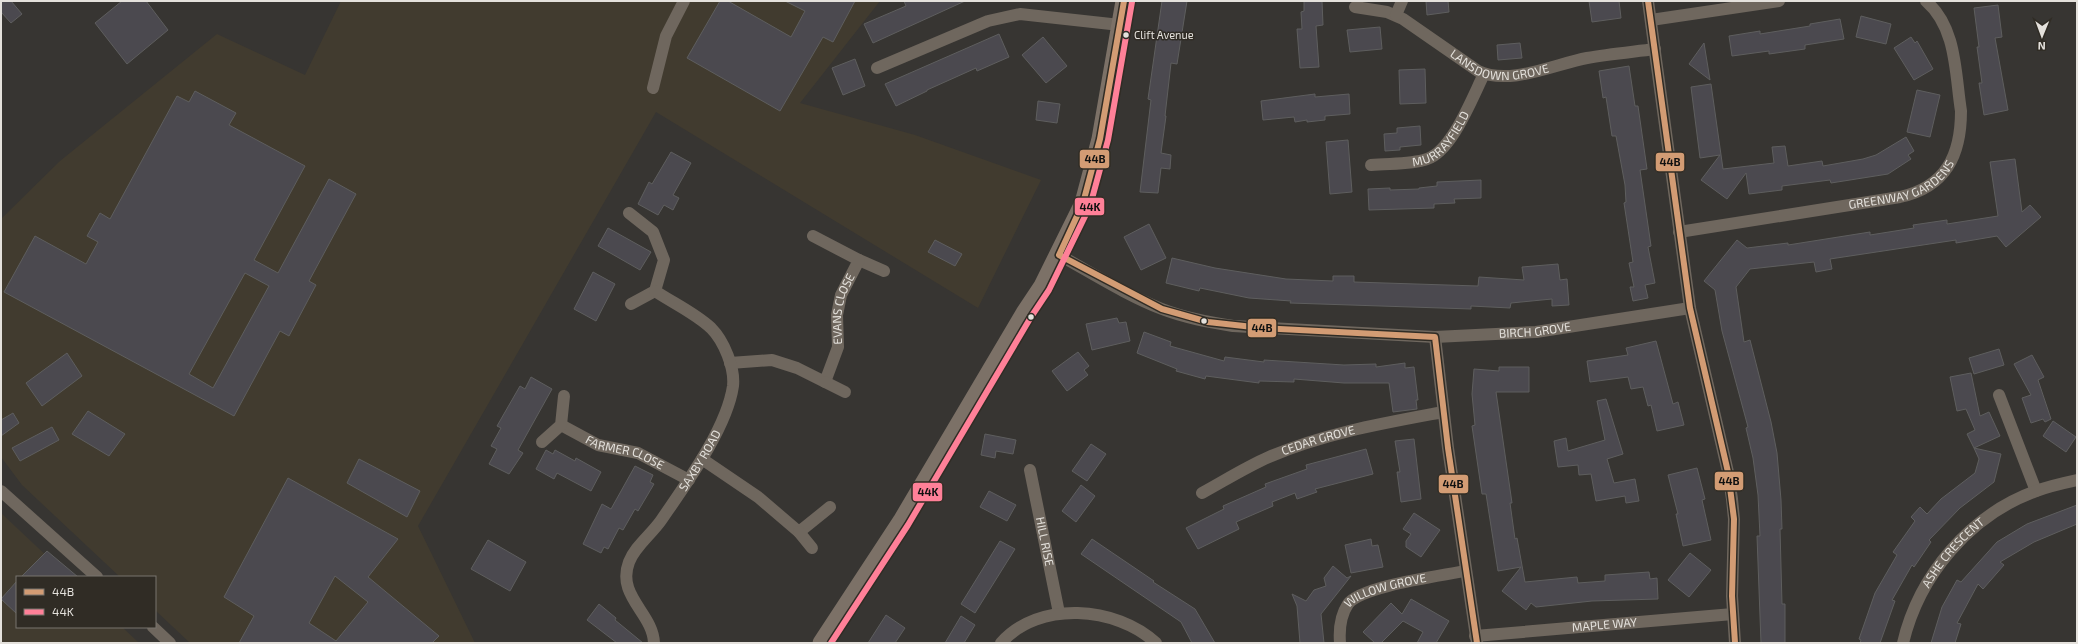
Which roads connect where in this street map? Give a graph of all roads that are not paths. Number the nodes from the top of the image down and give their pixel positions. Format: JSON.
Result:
{"nodes":[{"id":1,"x":684,"y":1,"type":"edge"},
{"id":2,"x":1124,"y":1,"type":"edge"},
{"id":3,"x":1402,"y":1,"type":"edge"},
{"id":4,"x":1648,"y":1,"type":"edge"},
{"id":5,"x":1779,"y":1,"type":"edge"},
{"id":6,"x":1926,"y":1,"type":"edge"},
{"id":7,"x":1355,"y":7,"type":"dead end"},
{"id":8,"x":1396,"y":15,"type":"junction"},
{"id":9,"x":1651,"y":20,"type":"junction"},
{"id":10,"x":1120,"y":25,"type":"junction"},
{"id":11,"x":1655,"y":49,"type":"junction"},
{"id":12,"x":877,"y":68,"type":"dead end"},
{"id":13,"x":1484,"y":74,"type":"junction"},
{"id":14,"x":653,"y":88,"type":"dead end"},
{"id":15,"x":1371,"y":165,"type":"dead end"},
{"id":16,"x":629,"y":213,"type":"dead end"},
{"id":17,"x":1679,"y":232,"type":"junction"},
{"id":18,"x":813,"y":236,"type":"dead end"},
{"id":19,"x":1059,"y":255,"type":"junction"},
{"id":20,"x":859,"y":260,"type":"junction"},
{"id":21,"x":884,"y":271,"type":"dead end"},
{"id":22,"x":655,"y":291,"type":"junction"},
{"id":23,"x":631,"y":304,"type":"dead end"},
{"id":24,"x":1690,"y":308,"type":"junction"},
{"id":25,"x":1435,"y":337,"type":"junction"},
{"id":26,"x":730,"y":363,"type":"junction"},
{"id":27,"x":825,"y":382,"type":"junction"},
{"id":28,"x":845,"y":392,"type":"dead end"},
{"id":29,"x":1999,"y":394,"type":"dead end"},
{"id":30,"x":564,"y":396,"type":"dead end"},
{"id":31,"x":1443,"y":412,"type":"junction"},
{"id":32,"x":561,"y":425,"type":"junction"},
{"id":33,"x":542,"y":442,"type":"dead end"},
{"id":34,"x":702,"y":459,"type":"junction"},
{"id":35,"x":1030,"y":470,"type":"dead end"},
{"id":36,"x":689,"y":480,"type":"junction"},
{"id":37,"x":2077,"y":480,"type":"edge"},
{"id":38,"x":1,"y":491,"type":"edge"},
{"id":39,"x":2036,"y":491,"type":"junction"},
{"id":40,"x":1202,"y":493,"type":"dead end"},
{"id":41,"x":830,"y":508,"type":"dead end"},
{"id":42,"x":799,"y":532,"type":"junction"},
{"id":43,"x":812,"y":548,"type":"dead end"},
{"id":44,"x":1465,"y":571,"type":"junction"},
{"id":45,"x":96,"y":576,"type":"edge"},
{"id":46,"x":1058,"y":614,"type":"junction"},
{"id":47,"x":1733,"y":614,"type":"junction"},
{"id":48,"x":154,"y":628,"type":"edge"},
{"id":49,"x":1476,"y":639,"type":"edge"},
{"id":50,"x":170,"y":643,"type":"edge"},
{"id":51,"x":654,"y":643,"type":"edge"},
{"id":52,"x":821,"y":643,"type":"edge"},
{"id":53,"x":1001,"y":643,"type":"edge"},
{"id":54,"x":1156,"y":643,"type":"edge"},
{"id":55,"x":1340,"y":643,"type":"edge"},
{"id":56,"x":1735,"y":643,"type":"edge"},
{"id":57,"x":1904,"y":643,"type":"edge"}],
"edges":[{"from":1,"to":14,"type":"street"},
{"from":2,"to":10,"type":"main road"},
{"from":3,"to":8,"type":"street"},
{"from":4,"to":9,"type":"street"},
{"from":5,"to":9,"type":"street"},
{"from":6,"to":17,"type":"street","name":"GREENWAY GARDENS"},
{"from":7,"to":8,"type":"street","name":"LANSDOWN GROVE"},
{"from":8,"to":13,"type":"street","name":"LANSDOWN GROVE"},
{"from":9,"to":11,"type":"street"},
{"from":10,"to":12,"type":"street"},
{"from":10,"to":19,"type":"main road"},
{"from":11,"to":13,"type":"street","name":"LANSDOWN GROVE"},
{"from":11,"to":17,"type":"street"},
{"from":13,"to":15,"type":"street","name":"MURRAYFIELD"},
{"from":16,"to":22,"type":"street"},
{"from":17,"to":24,"type":"street"},
{"from":18,"to":20,"type":"street","name":"EVANS CLOSE"},
{"from":19,"to":25,"type":"street","name":"BIRCH GROVE"},
{"from":19,"to":52,"type":"main road"},
{"from":20,"to":21,"type":"street","name":"EVANS CLOSE"},
{"from":20,"to":27,"type":"street","name":"EVANS CLOSE"},
{"from":22,"to":23,"type":"street"},
{"from":22,"to":26,"type":"street","name":"SAXBY ROAD"},
{"from":24,"to":25,"type":"street","name":"BIRCH GROVE"},
{"from":24,"to":47,"type":"street"},
{"from":25,"to":31,"type":"street"},
{"from":26,"to":27,"type":"street"},
{"from":26,"to":34,"type":"street","name":"SAXBY ROAD"},
{"from":27,"to":28,"type":"street"},
{"from":29,"to":39,"type":"street"},
{"from":30,"to":32,"type":"street"},
{"from":31,"to":40,"type":"street","name":"CEDAR GROVE"},
{"from":31,"to":44,"type":"street"},
{"from":32,"to":33,"type":"street"},
{"from":32,"to":36,"type":"street","name":"FARMER CLOSE"},
{"from":34,"to":36,"type":"street","name":"SAXBY ROAD"},
{"from":34,"to":42,"type":"street"},
{"from":35,"to":46,"type":"street","name":"HILL RISE"},
{"from":36,"to":51,"type":"street","name":"SAXBY ROAD"},
{"from":37,"to":39,"type":"street","name":"ASHE CRESCENT"},
{"from":38,"to":45,"type":"street"},
{"from":39,"to":57,"type":"street","name":"ASHE CRESCENT"},
{"from":41,"to":42,"type":"street"},
{"from":42,"to":43,"type":"street"},
{"from":44,"to":49,"type":"street"},
{"from":44,"to":55,"type":"street","name":"WILLOW GROVE"},
{"from":46,"to":53,"type":"street"},
{"from":46,"to":54,"type":"street"},
{"from":47,"to":49,"type":"street","name":"MAPLE WAY"},
{"from":47,"to":56,"type":"street"},
{"from":48,"to":50,"type":"street"}]}
